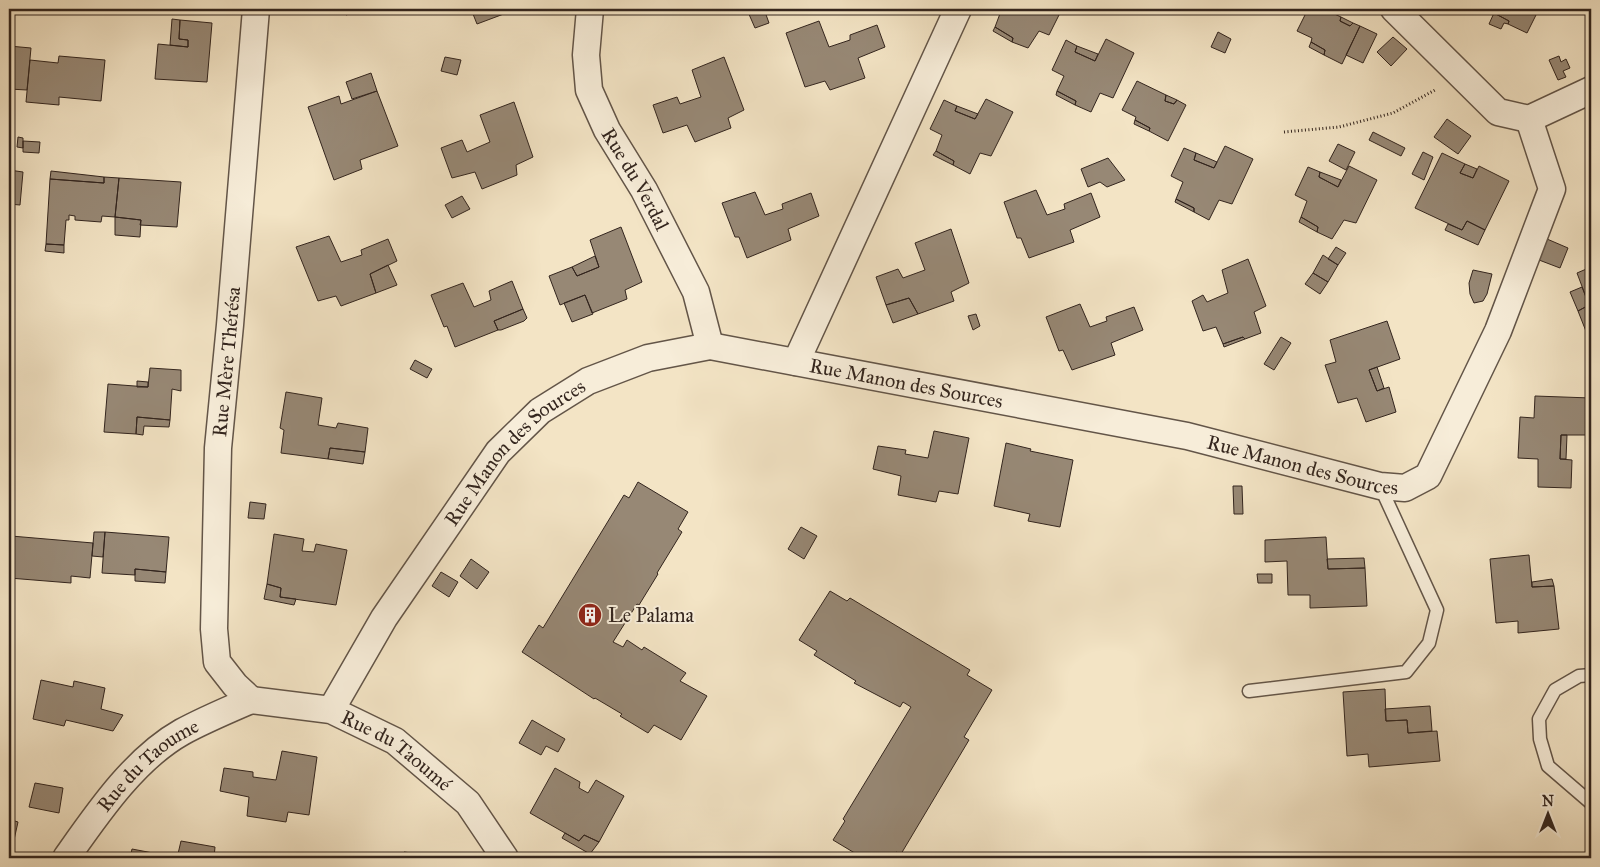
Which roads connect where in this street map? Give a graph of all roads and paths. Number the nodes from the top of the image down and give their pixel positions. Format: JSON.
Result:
{"nodes":[{"id":1,"x":256,"y":9,"type":"edge"},
{"id":2,"x":590,"y":9,"type":"edge"},
{"id":3,"x":958,"y":9,"type":"edge"},
{"id":4,"x":1394,"y":9,"type":"edge"},
{"id":5,"x":1461,"y":75,"type":"junction"},
{"id":6,"x":1591,"y":90,"type":"edge"},
{"id":7,"x":1529,"y":119,"type":"junction"},
{"id":8,"x":1284,"y":132,"type":"dead end"},
{"id":9,"x":710,"y":346,"type":"junction"},
{"id":10,"x":796,"y":362,"type":"junction"},
{"id":11,"x":1380,"y":486,"type":"junction"},
{"id":12,"x":1591,"y":675,"type":"edge"},
{"id":13,"x":1249,"y":691,"type":"dead end"},
{"id":14,"x":251,"y":700,"type":"junction"},
{"id":15,"x":331,"y":710,"type":"junction"},
{"id":16,"x":1591,"y":803,"type":"edge"},
{"id":17,"x":66,"y":858,"type":"edge"},
{"id":18,"x":505,"y":858,"type":"edge"}],
"edges":[{"from":1,"to":14,"type":"street","name":"Rue Mère Thérésa"},
{"from":2,"to":9,"type":"street","name":"Rue du Verdal"},
{"from":3,"to":10,"type":"street","name":"Rue Manon des Sources"},
{"from":4,"to":5,"type":"street"},
{"from":5,"to":7,"type":"street"},
{"from":5,"to":8,"type":"path"},
{"from":6,"to":7,"type":"street"},
{"from":7,"to":11,"type":"street","name":"Rue Manon des Sources"},
{"from":9,"to":10,"type":"street","name":"Rue Manon des Sources"},
{"from":9,"to":15,"type":"street","name":"Rue Manon des Sources"},
{"from":10,"to":11,"type":"street","name":"Rue Manon des Sources"},
{"from":11,"to":13,"type":"lane"},
{"from":12,"to":16,"type":"lane"},
{"from":14,"to":15,"type":"street","name":"Rue du Taoumé"},
{"from":14,"to":17,"type":"street","name":"Rue du Taoume"},
{"from":15,"to":18,"type":"street","name":"Rue du Taoumé"}]}
